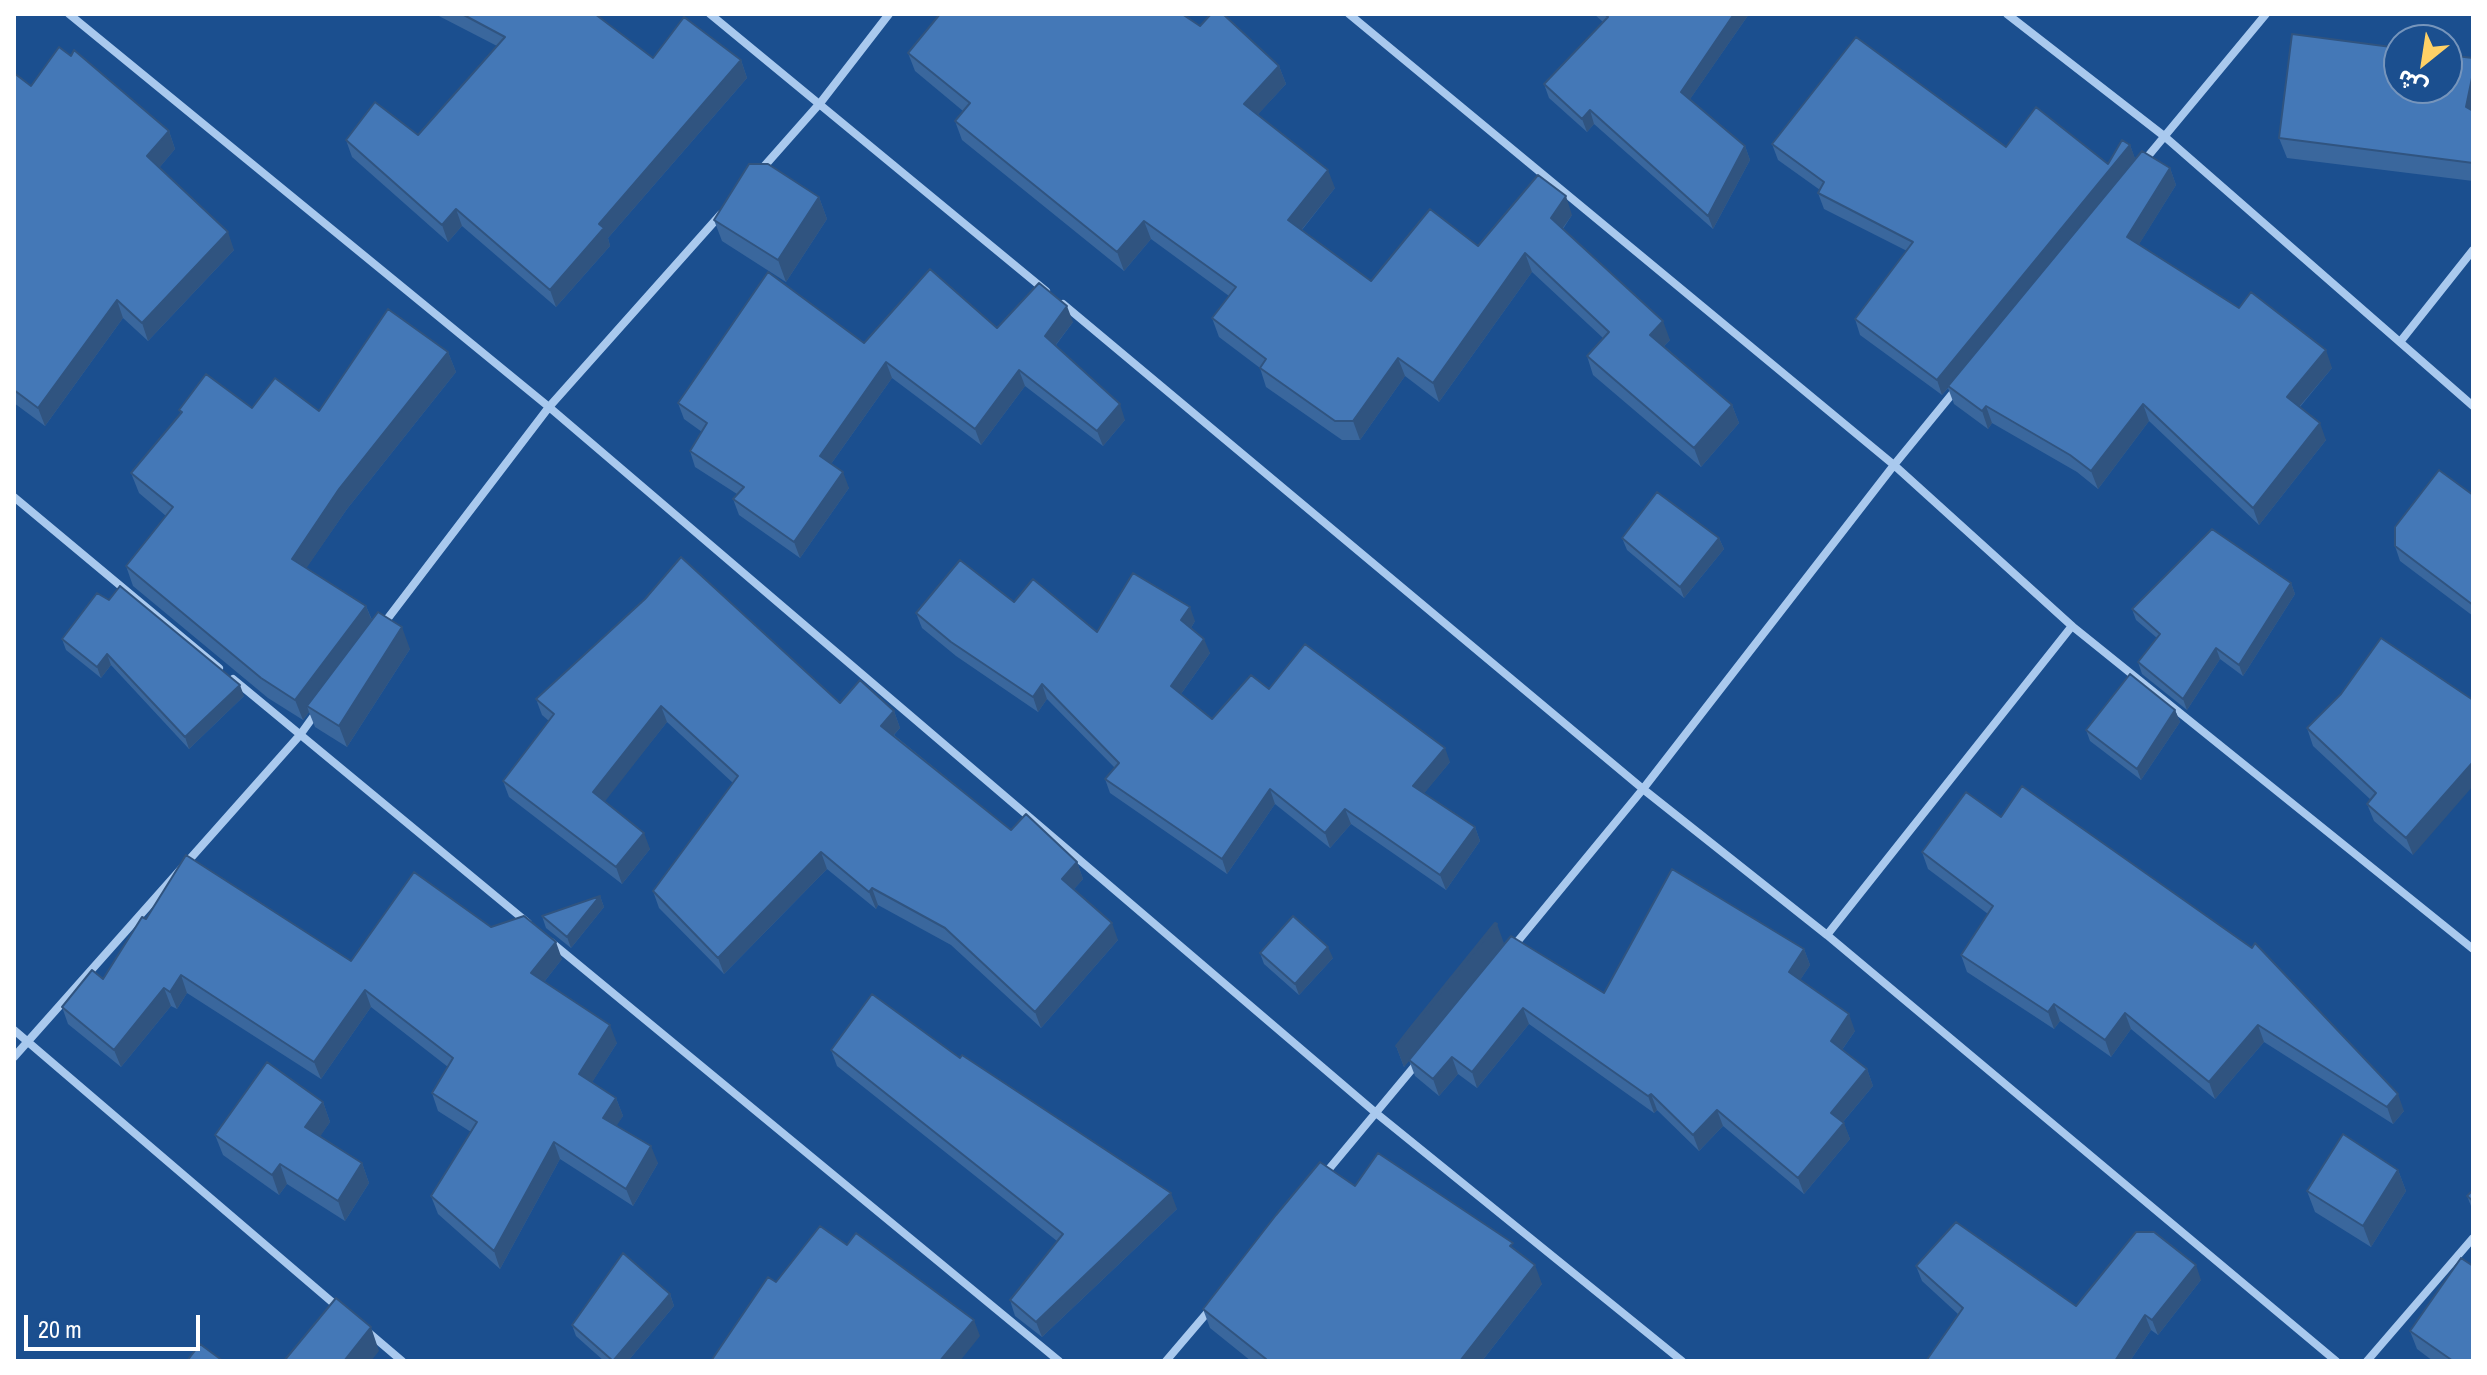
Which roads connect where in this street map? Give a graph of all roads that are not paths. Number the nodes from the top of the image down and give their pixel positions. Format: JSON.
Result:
{"nodes":[{"id":1,"x":69,"y":14,"type":"edge"},
{"id":2,"x":710,"y":14,"type":"edge"},
{"id":3,"x":889,"y":14,"type":"edge"},
{"id":4,"x":1349,"y":14,"type":"edge"},
{"id":5,"x":2007,"y":14,"type":"edge"},
{"id":6,"x":2266,"y":14,"type":"edge"},
{"id":7,"x":821,"y":102,"type":"junction"},
{"id":8,"x":2164,"y":136,"type":"junction"},
{"id":9,"x":758,"y":173,"type":"edge"},
{"id":10,"x":2134,"y":173,"type":"edge"},
{"id":11,"x":726,"y":208,"type":"edge"},
{"id":12,"x":2473,"y":250,"type":"edge"},
{"id":13,"x":2400,"y":342,"type":"junction"},
{"id":14,"x":1964,"y":379,"type":"edge"},
{"id":15,"x":2473,"y":406,"type":"edge"},
{"id":16,"x":549,"y":407,"type":"junction"},
{"id":17,"x":1894,"y":465,"type":"junction"},
{"id":18,"x":14,"y":497,"type":"edge"},
{"id":19,"x":2072,"y":626,"type":"junction"},
{"id":20,"x":376,"y":634,"type":"edge"},
{"id":21,"x":328,"y":697,"type":"edge"},
{"id":22,"x":300,"y":735,"type":"junction"},
{"id":23,"x":1643,"y":789,"type":"junction"},
{"id":24,"x":532,"y":927,"type":"edge"},
{"id":25,"x":1827,"y":935,"type":"junction"},
{"id":26,"x":544,"y":937,"type":"edge"},
{"id":27,"x":2473,"y":949,"type":"edge"},
{"id":28,"x":1504,"y":957,"type":"edge"},
{"id":29,"x":14,"y":1030,"type":"edge"},
{"id":30,"x":27,"y":1041,"type":"junction"},
{"id":31,"x":1425,"y":1053,"type":"edge"},
{"id":32,"x":14,"y":1057,"type":"edge"},
{"id":33,"x":1376,"y":1113,"type":"junction"},
{"id":34,"x":1316,"y":1184,"type":"edge"},
{"id":35,"x":2473,"y":1238,"type":"edge"},
{"id":36,"x":1216,"y":1302,"type":"edge"},
{"id":37,"x":341,"y":1309,"type":"edge"},
{"id":38,"x":366,"y":1330,"type":"edge"},
{"id":39,"x":402,"y":1361,"type":"edge"},
{"id":40,"x":1059,"y":1361,"type":"edge"},
{"id":41,"x":1166,"y":1361,"type":"edge"},
{"id":42,"x":1682,"y":1361,"type":"edge"},
{"id":43,"x":2336,"y":1361,"type":"edge"},
{"id":44,"x":2367,"y":1361,"type":"edge"}],
"edges":[{"from":1,"to":16,"type":"street"},
{"from":2,"to":7,"type":"street"},
{"from":3,"to":7,"type":"street"},
{"from":4,"to":17,"type":"street"},
{"from":5,"to":8,"type":"street"},
{"from":6,"to":8,"type":"street"},
{"from":7,"to":9,"type":"street"},
{"from":7,"to":23,"type":"street"},
{"from":8,"to":10,"type":"street"},
{"from":8,"to":13,"type":"street"},
{"from":11,"to":16,"type":"street"},
{"from":12,"to":13,"type":"street"},
{"from":13,"to":15,"type":"street"},
{"from":14,"to":17,"type":"street"},
{"from":16,"to":20,"type":"street"},
{"from":16,"to":33,"type":"street"},
{"from":17,"to":19,"type":"street"},
{"from":17,"to":23,"type":"street"},
{"from":18,"to":22,"type":"street"},
{"from":19,"to":25,"type":"street"},
{"from":19,"to":27,"type":"street"},
{"from":21,"to":22,"type":"street"},
{"from":22,"to":24,"type":"street"},
{"from":22,"to":30,"type":"street"},
{"from":23,"to":25,"type":"street"},
{"from":23,"to":28,"type":"street"},
{"from":25,"to":43,"type":"street"},
{"from":26,"to":40,"type":"street"},
{"from":29,"to":30,"type":"street"},
{"from":30,"to":32,"type":"street"},
{"from":30,"to":37,"type":"street"},
{"from":31,"to":33,"type":"street"},
{"from":33,"to":34,"type":"street"},
{"from":33,"to":42,"type":"street"},
{"from":35,"to":44,"type":"street"},
{"from":36,"to":41,"type":"street"},
{"from":38,"to":39,"type":"street"}]}
